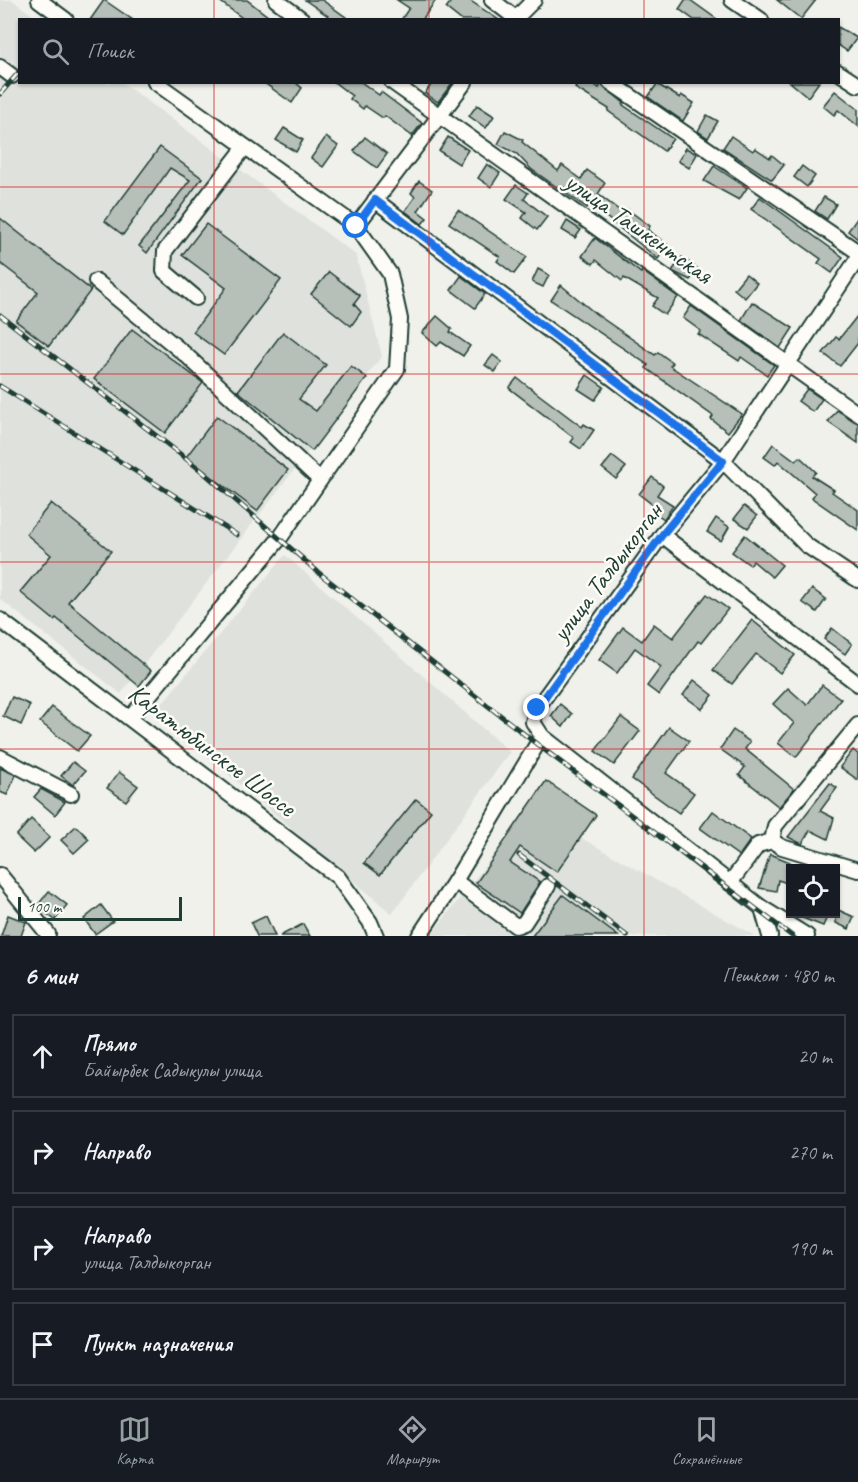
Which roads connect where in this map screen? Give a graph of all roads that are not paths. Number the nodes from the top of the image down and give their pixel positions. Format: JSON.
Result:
{"nodes":[{"id":1,"x":39,"y":0,"type":"edge"},
{"id":2,"x":276,"y":0,"type":"edge"},
{"id":3,"x":492,"y":0,"type":"edge"},
{"id":4,"x":534,"y":0,"type":"edge"},
{"id":5,"x":732,"y":0,"type":"edge"},
{"id":6,"x":63,"y":18,"type":"edge"},
{"id":7,"x":300,"y":18,"type":"edge"},
{"id":8,"x":515,"y":18,"type":"edge"},
{"id":9,"x":517,"y":18,"type":"edge"},
{"id":10,"x":758,"y":18,"type":"edge"},
{"id":11,"x":0,"y":67,"type":"edge"},
{"id":12,"x":840,"y":73,"type":"edge"},
{"id":13,"x":12,"y":76,"type":"dead end"},
{"id":14,"x":158,"y":84,"type":"edge"},
{"id":15,"x":395,"y":84,"type":"edge"},
{"id":16,"x":463,"y":84,"type":"edge"},
{"id":17,"x":613,"y":84,"type":"edge"},
{"id":18,"x":858,"y":85,"type":"edge"},
{"id":19,"x":439,"y":115,"type":"junction"},
{"id":20,"x":245,"y":147,"type":"junction"},
{"id":21,"x":375,"y":200,"type":"junction"},
{"id":22,"x":356,"y":226,"type":"junction"},
{"id":23,"x":858,"y":252,"type":"edge"},
{"id":24,"x":858,"y":258,"type":"edge"},
{"id":25,"x":96,"y":281,"type":"dead end"},
{"id":26,"x":196,"y":298,"type":"dead end"},
{"id":27,"x":788,"y":363,"type":"junction"},
{"id":28,"x":858,"y":414,"type":"edge"},
{"id":29,"x":723,"y":461,"type":"junction"},
{"id":30,"x":320,"y":480,"type":"junction"},
{"id":31,"x":662,"y":535,"type":"junction"},
{"id":32,"x":858,"y":580,"type":"edge"},
{"id":33,"x":0,"y":621,"type":"edge"},
{"id":34,"x":858,"y":684,"type":"edge"},
{"id":35,"x":131,"y":717,"type":"junction"},
{"id":36,"x":858,"y":725,"type":"edge"},
{"id":37,"x":542,"y":736,"type":"junction"},
{"id":38,"x":0,"y":757,"type":"edge"},
{"id":39,"x":71,"y":794,"type":"dead end"},
{"id":40,"x":772,"y":841,"type":"junction"},
{"id":41,"x":858,"y":870,"type":"edge"},
{"id":42,"x":0,"y":875,"type":"edge"},
{"id":43,"x":455,"y":881,"type":"junction"},
{"id":44,"x":730,"y":883,"type":"junction"},
{"id":45,"x":548,"y":886,"type":"dead end"},
{"id":46,"x":762,"y":908,"type":"junction"},
{"id":47,"x":521,"y":931,"type":"edge"},
{"id":48,"x":48,"y":934,"type":"dead end"},
{"id":49,"x":376,"y":936,"type":"edge"},
{"id":50,"x":419,"y":936,"type":"edge"},
{"id":51,"x":770,"y":936,"type":"edge"},
{"id":52,"x":807,"y":936,"type":"edge"}],
"edges":[{"from":1,"to":6,"type":"street"},
{"from":2,"to":7,"type":"street"},
{"from":3,"to":8,"type":"street"},
{"from":4,"to":9,"type":"street"},
{"from":5,"to":10,"type":"street"},
{"from":11,"to":13,"type":"street"},
{"from":12,"to":18,"type":"street"},
{"from":14,"to":20,"type":"street"},
{"from":15,"to":19,"type":"street","name":"улица Ташкентская"},
{"from":16,"to":19,"type":"street"},
{"from":17,"to":23,"type":"street"},
{"from":19,"to":21,"type":"street"},
{"from":19,"to":27,"type":"street","name":"улица Ташкентская"},
{"from":20,"to":22,"type":"street"},
{"from":20,"to":26,"type":"street"},
{"from":21,"to":22,"type":"street"},
{"from":21,"to":29,"type":"street"},
{"from":22,"to":30,"type":"street"},
{"from":24,"to":27,"type":"street","name":"улица Талдыкорган"},
{"from":25,"to":30,"type":"street"},
{"from":27,"to":28,"type":"street","name":"улица Ташкентская"},
{"from":27,"to":29,"type":"street","name":"улица Талдыкорган"},
{"from":29,"to":31,"type":"street","name":"улица Талдыкорган"},
{"from":29,"to":32,"type":"street"},
{"from":30,"to":35,"type":"street"},
{"from":31,"to":34,"type":"street"},
{"from":31,"to":37,"type":"street","name":"улица Талдыкорган"},
{"from":33,"to":35,"type":"street","name":"Каратюбинское Шоссе"},
{"from":35,"to":49,"type":"street","name":"Каратюбинское Шоссе"},
{"from":36,"to":40,"type":"street"},
{"from":37,"to":43,"type":"street"},
{"from":37,"to":44,"type":"street"},
{"from":38,"to":39,"type":"street"},
{"from":40,"to":41,"type":"street"},
{"from":40,"to":44,"type":"street"},
{"from":42,"to":48,"type":"street"},
{"from":43,"to":47,"type":"street"},
{"from":43,"to":50,"type":"street"},
{"from":44,"to":46,"type":"street"},
{"from":45,"to":47,"type":"street"},
{"from":46,"to":51,"type":"street"},
{"from":46,"to":52,"type":"street"}]}
